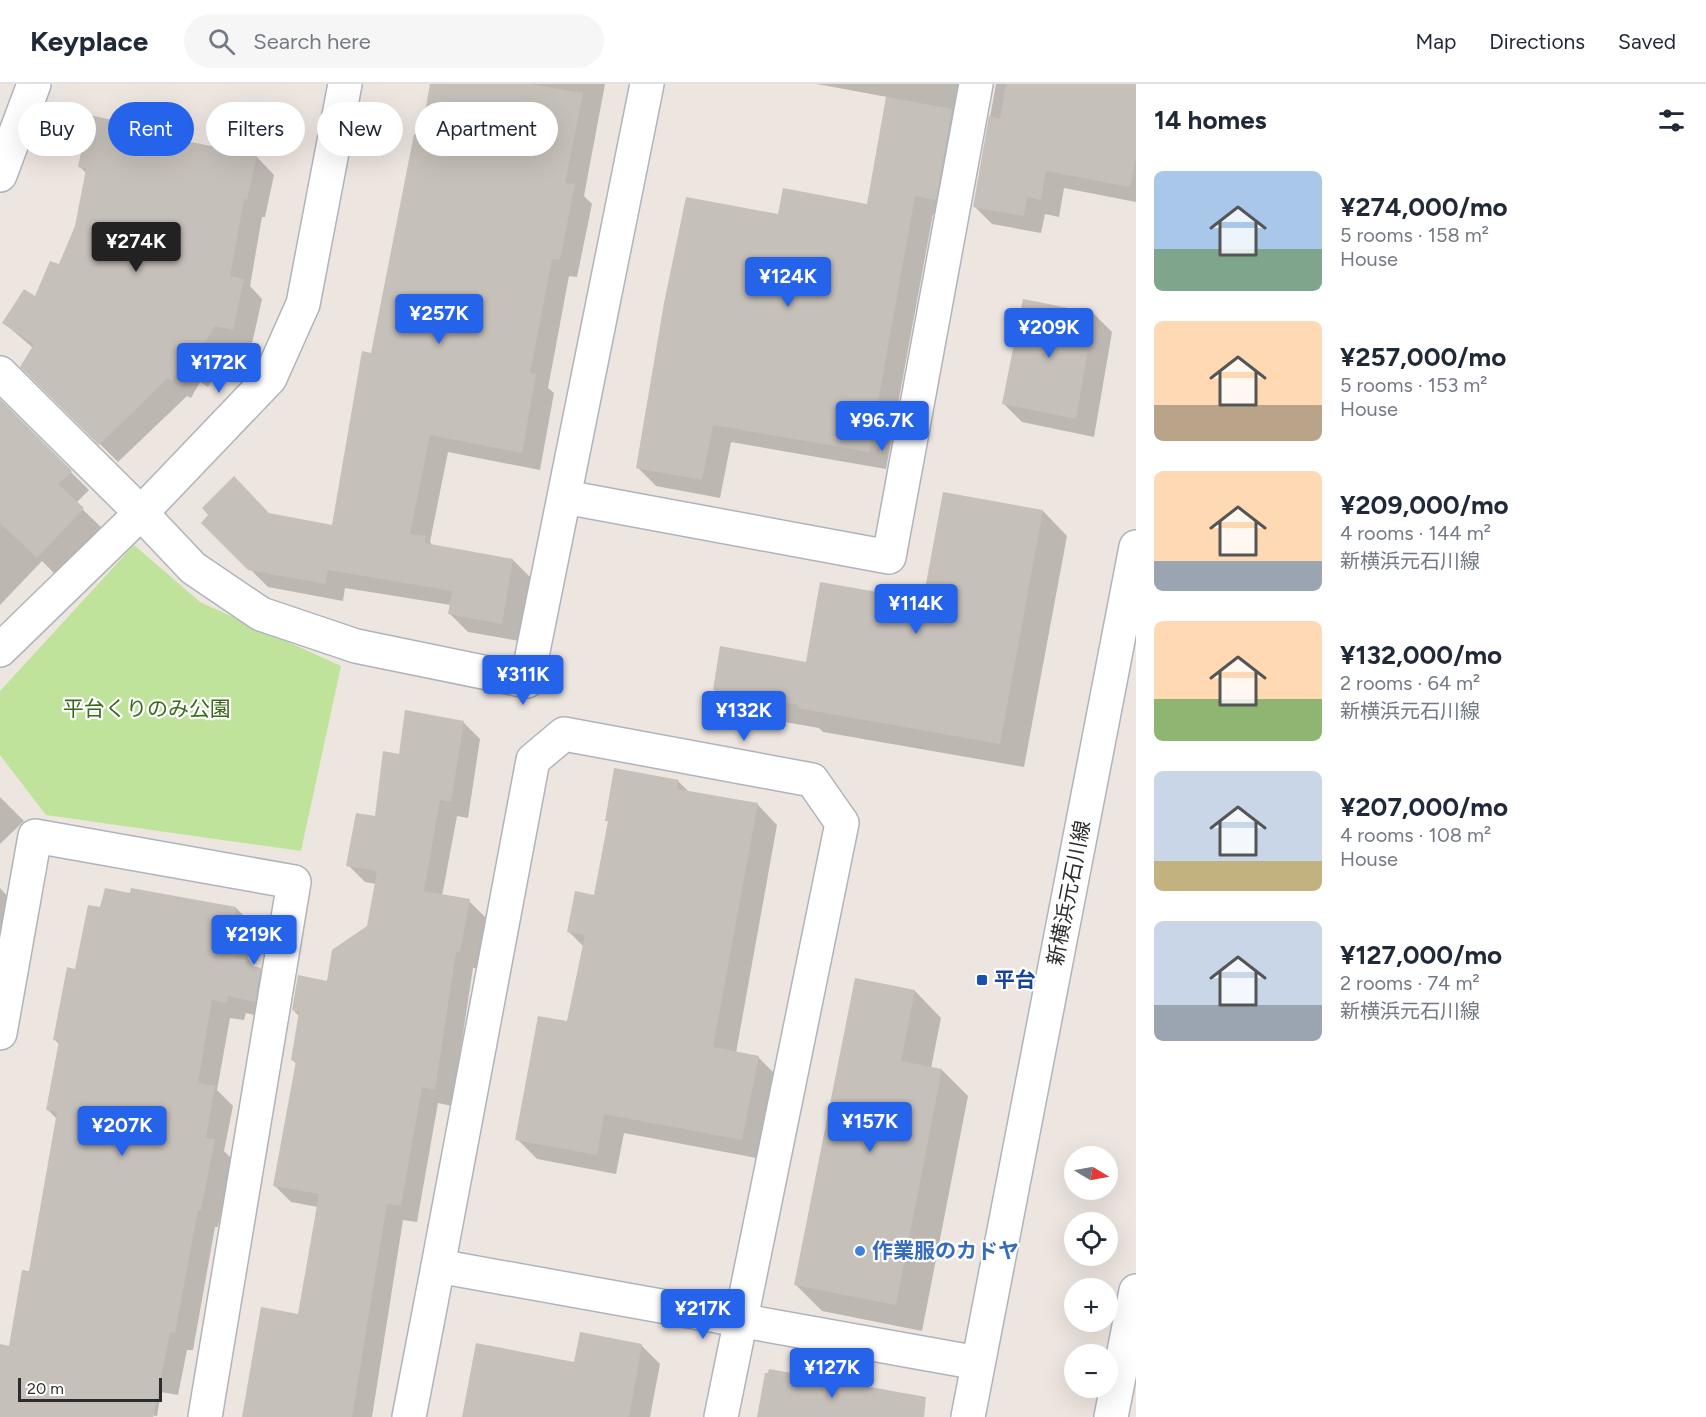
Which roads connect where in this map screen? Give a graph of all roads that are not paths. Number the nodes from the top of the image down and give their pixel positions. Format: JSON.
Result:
{"nodes":[{"id":1,"x":34,"y":84,"type":"edge"},
{"id":2,"x":345,"y":84,"type":"edge"},
{"id":3,"x":647,"y":84,"type":"edge"},
{"id":4,"x":976,"y":84,"type":"edge"},
{"id":5,"x":0,"y":175,"type":"edge"},
{"id":6,"x":0,"y":373,"type":"edge"},
{"id":7,"x":565,"y":497,"type":"junction"},
{"id":8,"x":141,"y":513,"type":"junction"},
{"id":9,"x":1136,"y":547,"type":"edge"},
{"id":10,"x":0,"y":650,"type":"edge"},
{"id":11,"x":0,"y":1034,"type":"edge"},
{"id":12,"x":438,"y":1266,"type":"junction"},
{"id":13,"x":1136,"y":1292,"type":"edge"},
{"id":14,"x":739,"y":1320,"type":"junction"},
{"id":15,"x":978,"y":1363,"type":"junction"},
{"id":16,"x":1120,"y":1409,"type":"edge"},
{"id":17,"x":205,"y":1417,"type":"edge"},
{"id":18,"x":409,"y":1417,"type":"edge"},
{"id":19,"x":721,"y":1417,"type":"edge"},
{"id":20,"x":968,"y":1417,"type":"edge"}],
"edges":[{"from":1,"to":5,"type":"street"},
{"from":2,"to":8,"type":"street"},
{"from":3,"to":7,"type":"street"},
{"from":4,"to":7,"type":"street"},
{"from":6,"to":8,"type":"street"},
{"from":7,"to":8,"type":"street"},
{"from":8,"to":10,"type":"street"},
{"from":9,"to":15,"type":"street","name":"新横浜元石川線"},
{"from":11,"to":17,"type":"street"},
{"from":12,"to":14,"type":"street"},
{"from":12,"to":14,"type":"street"},
{"from":12,"to":18,"type":"street"},
{"from":13,"to":16,"type":"street"},
{"from":14,"to":15,"type":"street"},
{"from":14,"to":19,"type":"street"},
{"from":15,"to":20,"type":"street","name":"新横浜元石川線"}]}
